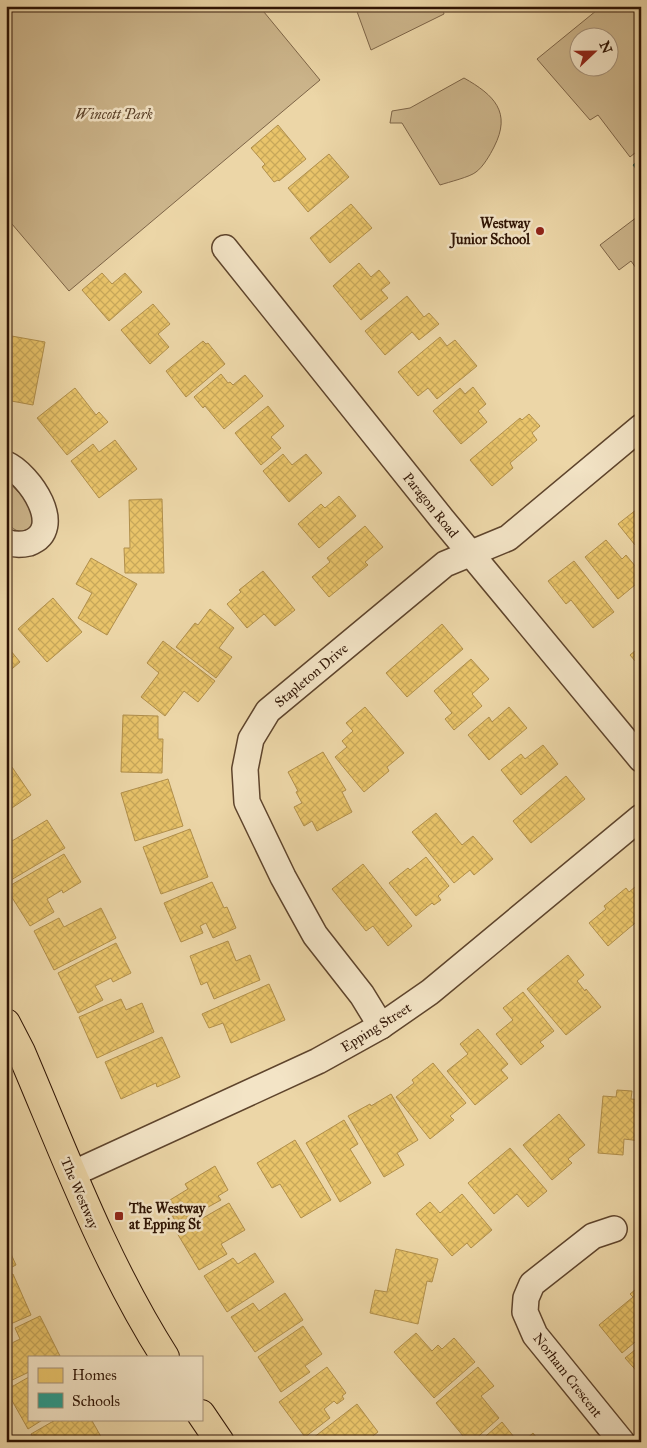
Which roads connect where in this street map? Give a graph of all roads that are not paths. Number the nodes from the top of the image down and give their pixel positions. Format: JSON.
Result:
{"nodes":[{"id":1,"x":225,"y":248,"type":"dead end"},
{"id":2,"x":641,"y":427,"type":"edge"},
{"id":3,"x":6,"y":464,"type":"edge"},
{"id":4,"x":6,"y":542,"type":"edge"},
{"id":5,"x":472,"y":554,"type":"junction"},
{"id":6,"x":641,"y":759,"type":"edge"},
{"id":7,"x":641,"y":817,"type":"edge"},
{"id":8,"x":6,"y":1023,"type":"edge"},
{"id":9,"x":381,"y":1026,"type":"junction"},
{"id":10,"x":72,"y":1174,"type":"junction"},
{"id":11,"x":614,"y":1229,"type":"dead end"},
{"id":12,"x":163,"y":1356,"type":"edge"},
{"id":13,"x":202,"y":1415,"type":"edge"},
{"id":14,"x":220,"y":1442,"type":"edge"},
{"id":15,"x":622,"y":1442,"type":"edge"}],
"edges":[{"from":1,"to":5,"type":"street","name":"Paragon Road"},
{"from":2,"to":5,"type":"street","name":"Stapleton Drive"},
{"from":3,"to":4,"type":"street"},
{"from":5,"to":6,"type":"street","name":"Paragon Road"},
{"from":5,"to":9,"type":"street","name":"Stapleton Drive"},
{"from":7,"to":9,"type":"street","name":"Epping Street"},
{"from":8,"to":10,"type":"main road","name":"The Westway"},
{"from":9,"to":10,"type":"street","name":"Epping Street"},
{"from":10,"to":12,"type":"main road","name":"The Westway"},
{"from":11,"to":15,"type":"street","name":"Norham Crescent"},
{"from":13,"to":14,"type":"main road"}]}
